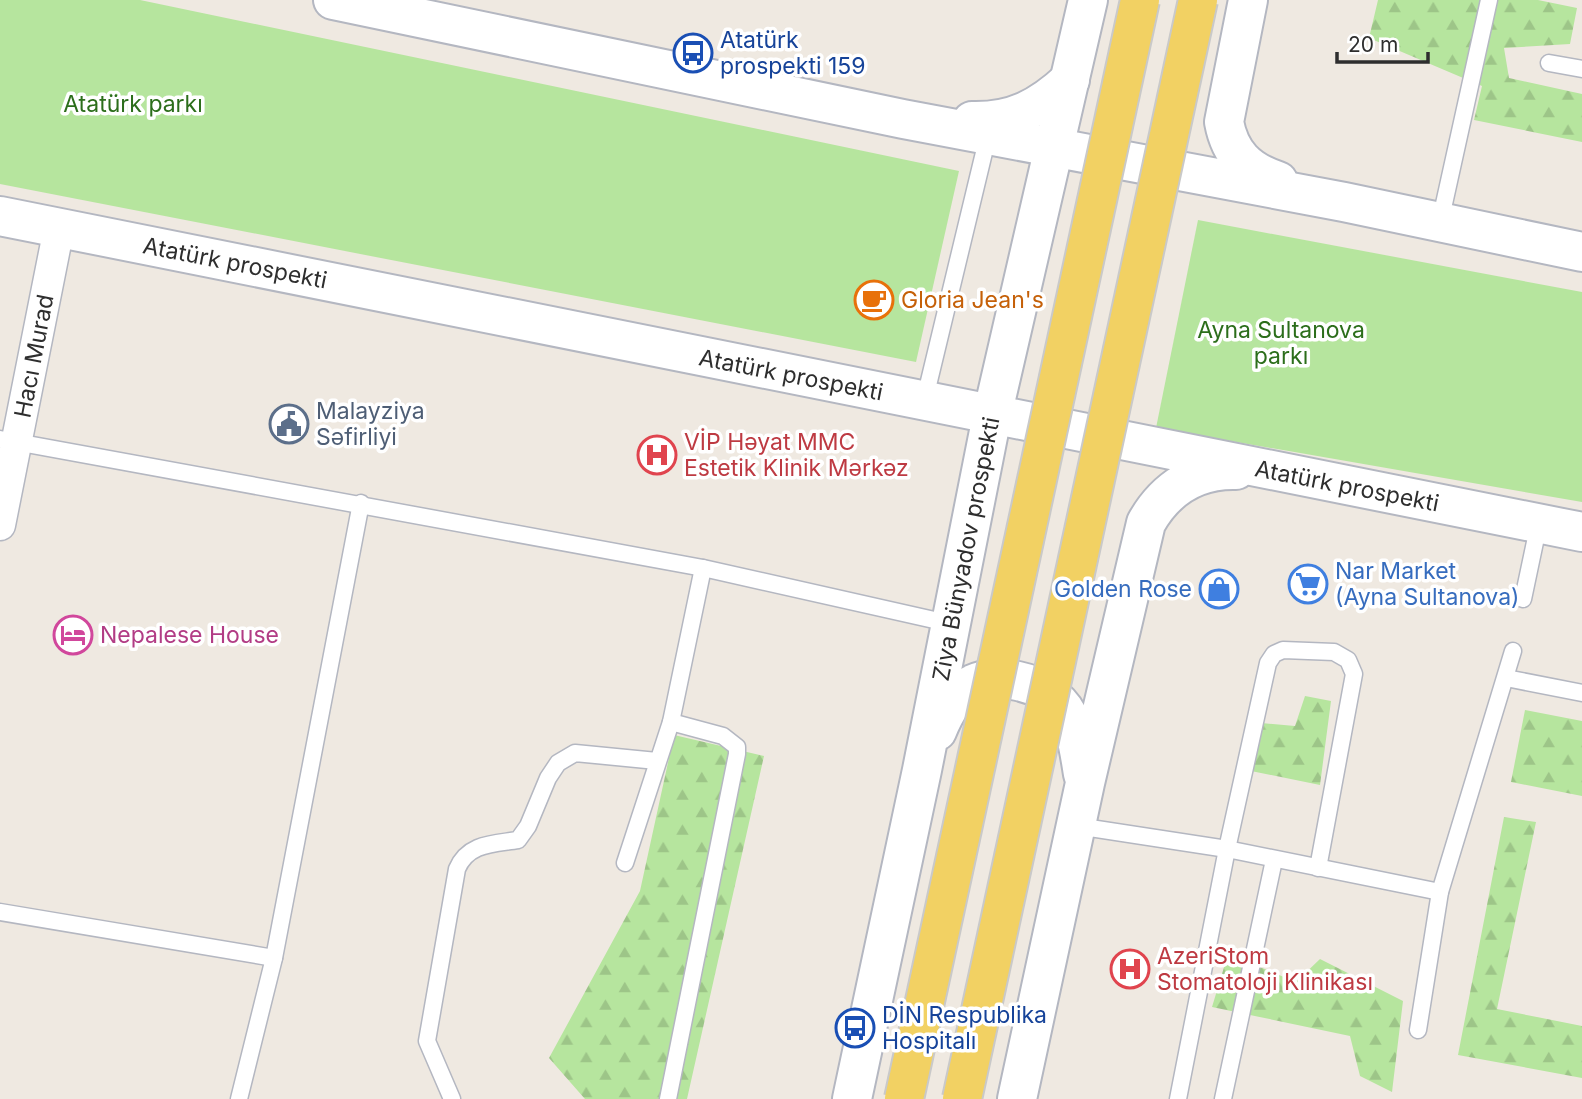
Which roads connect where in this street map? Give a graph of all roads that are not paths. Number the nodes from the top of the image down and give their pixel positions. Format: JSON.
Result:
{"nodes":[{"id":1,"x":333,"y":0,"type":"edge"},
{"id":2,"x":1088,"y":0,"type":"edge"},
{"id":3,"x":1140,"y":0,"type":"edge"},
{"id":4,"x":1198,"y":0,"type":"edge"},
{"id":5,"x":1248,"y":0,"type":"edge"},
{"id":6,"x":1489,"y":0,"type":"edge"},
{"id":7,"x":1549,"y":63,"type":"dead end"},
{"id":8,"x":1582,"y":69,"type":"edge"},
{"id":9,"x":1070,"y":80,"type":"junction"},
{"id":10,"x":903,"y":119,"type":"junction"},
{"id":11,"x":988,"y":135,"type":"junction"},
{"id":12,"x":1053,"y":148,"type":"junction"},
{"id":13,"x":1344,"y":202,"type":"junction"},
{"id":14,"x":0,"y":216,"type":"edge"},
{"id":15,"x":1440,"y":222,"type":"junction"},
{"id":16,"x":59,"y":228,"type":"junction"},
{"id":17,"x":1582,"y":252,"type":"edge"},
{"id":18,"x":924,"y":402,"type":"junction"},
{"id":19,"x":992,"y":416,"type":"junction"},
{"id":20,"x":9,"y":441,"type":"edge"},
{"id":21,"x":1273,"y":471,"type":"junction"},
{"id":22,"x":361,"y":503,"type":"junction"},
{"id":23,"x":1539,"y":523,"type":"junction"},
{"id":24,"x":0,"y":525,"type":"edge"},
{"id":25,"x":1582,"y":532,"type":"edge"},
{"id":26,"x":703,"y":568,"type":"junction"},
{"id":27,"x":1523,"y":598,"type":"dead end"},
{"id":28,"x":952,"y":624,"type":"junction"},
{"id":29,"x":1513,"y":651,"type":"dead end"},
{"id":30,"x":1506,"y":678,"type":"junction"},
{"id":31,"x":1582,"y":693,"type":"edge"},
{"id":32,"x":671,"y":722,"type":"junction"},
{"id":33,"x":657,"y":761,"type":"junction"},
{"id":34,"x":922,"y":770,"type":"junction"},
{"id":35,"x":1085,"y":783,"type":"junction"},
{"id":36,"x":1077,"y":826,"type":"junction"},
{"id":37,"x":1227,"y":849,"type":"junction"},
{"id":38,"x":1274,"y":860,"type":"junction"},
{"id":39,"x":625,"y":863,"type":"dead end"},
{"id":40,"x":1318,"y":868,"type":"junction"},
{"id":41,"x":1440,"y":892,"type":"junction"},
{"id":42,"x":0,"y":912,"type":"edge"},
{"id":43,"x":274,"y":958,"type":"junction"},
{"id":44,"x":1418,"y":1030,"type":"dead end"},
{"id":45,"x":240,"y":1099,"type":"edge"},
{"id":46,"x":453,"y":1099,"type":"edge"},
{"id":47,"x":667,"y":1099,"type":"edge"},
{"id":48,"x":852,"y":1099,"type":"edge"},
{"id":49,"x":904,"y":1099,"type":"edge"},
{"id":50,"x":962,"y":1099,"type":"edge"},
{"id":51,"x":1017,"y":1099,"type":"edge"},
{"id":52,"x":1178,"y":1099,"type":"edge"},
{"id":53,"x":1223,"y":1099,"type":"edge"}],
"edges":[{"from":1,"to":10,"type":"main road"},
{"from":2,"to":9,"type":"main road","name":"Ziya Bünyadov prospekti"},
{"from":3,"to":49,"type":"main road","bridge":true},
{"from":4,"to":50,"type":"main road","bridge":true},
{"from":5,"to":13,"type":"main road"},
{"from":6,"to":15,"type":"lane"},
{"from":7,"to":8,"type":"lane"},
{"from":9,"to":10,"type":"main road"},
{"from":9,"to":12,"type":"main road","name":"Ziya Bünyadov prospekti"},
{"from":10,"to":11,"type":"main road"},
{"from":11,"to":12,"type":"main road"},
{"from":11,"to":18,"type":"lane"},
{"from":12,"to":13,"type":"main road"},
{"from":12,"to":19,"type":"main road","name":"Ziya Bünyadov prospekti"},
{"from":13,"to":15,"type":"main road"},
{"from":14,"to":16,"type":"main road","name":"Atatürk prospekti"},
{"from":15,"to":17,"type":"main road"},
{"from":16,"to":18,"type":"main road","name":"Atatürk prospekti"},
{"from":16,"to":20,"type":"street","name":"Hacı Murad"},
{"from":18,"to":19,"type":"main road","name":"Atatürk prospekti"},
{"from":19,"to":21,"type":"main road","name":"Atatürk prospekti"},
{"from":19,"to":28,"type":"main road","name":"Ziya Bünyadov prospekti"},
{"from":20,"to":22,"type":"lane"},
{"from":20,"to":24,"type":"street","name":"Hacı Murad"},
{"from":21,"to":23,"type":"main road","name":"Atatürk prospekti"},
{"from":21,"to":35,"type":"main road"},
{"from":22,"to":26,"type":"lane"},
{"from":22,"to":43,"type":"lane"},
{"from":23,"to":25,"type":"main road","name":"Atatürk prospekti"},
{"from":23,"to":27,"type":"lane"},
{"from":26,"to":28,"type":"lane"},
{"from":26,"to":32,"type":"lane"},
{"from":28,"to":34,"type":"main road","name":"Ziya Bünyadov prospekti"},
{"from":29,"to":30,"type":"lane"},
{"from":30,"to":31,"type":"lane"},
{"from":30,"to":41,"type":"lane"},
{"from":32,"to":33,"type":"lane"},
{"from":32,"to":47,"type":"lane"},
{"from":33,"to":39,"type":"lane"},
{"from":33,"to":46,"type":"lane"},
{"from":34,"to":35,"type":"main road"},
{"from":34,"to":48,"type":"main road","name":"Ziya Bünyadov prospekti"},
{"from":35,"to":36,"type":"main road"},
{"from":36,"to":37,"type":"lane"},
{"from":36,"to":51,"type":"main road"},
{"from":37,"to":38,"type":"lane"},
{"from":37,"to":40,"type":"lane"},
{"from":37,"to":52,"type":"lane"},
{"from":38,"to":40,"type":"lane"},
{"from":38,"to":53,"type":"lane"},
{"from":40,"to":41,"type":"lane"},
{"from":41,"to":44,"type":"lane"},
{"from":42,"to":43,"type":"lane"},
{"from":43,"to":45,"type":"lane"}]}
